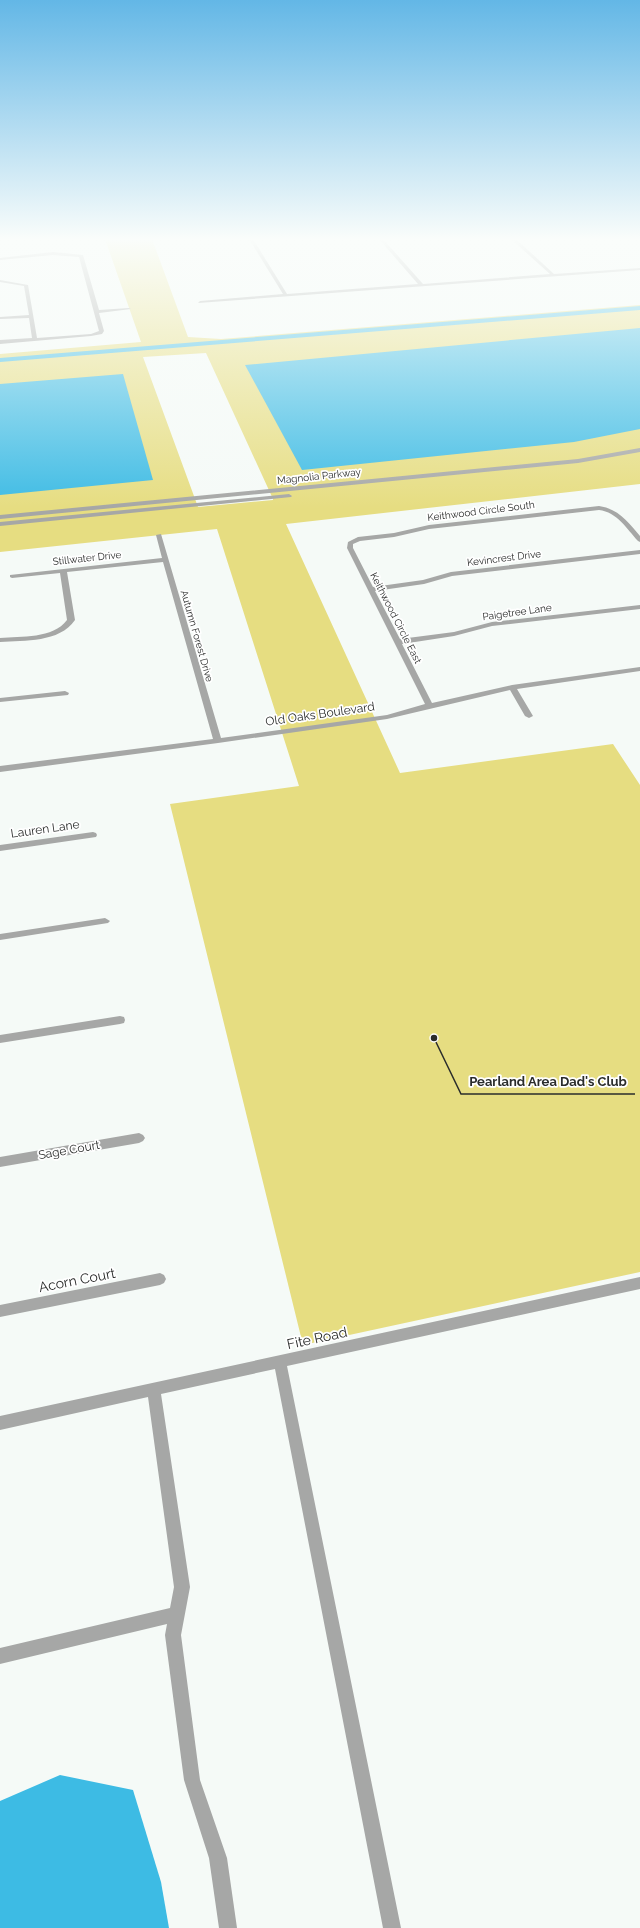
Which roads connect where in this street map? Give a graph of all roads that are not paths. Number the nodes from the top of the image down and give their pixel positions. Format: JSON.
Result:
{"nodes":[{"id":1,"x":33,"y":329,"type":"edge"},
{"id":2,"x":102,"y":329,"type":"edge"},
{"id":3,"x":35,"y":339,"type":"junction"},
{"id":4,"x":0,"y":342,"type":"edge"},
{"id":5,"x":640,"y":450,"type":"edge"},
{"id":6,"x":640,"y":456,"type":"edge"},
{"id":7,"x":590,"y":459,"type":"junction"},
{"id":8,"x":596,"y":463,"type":"junction"},
{"id":9,"x":287,"y":489,"type":"junction"},
{"id":10,"x":290,"y":496,"type":"junction"},
{"id":11,"x":149,"y":502,"type":"junction"},
{"id":12,"x":150,"y":510,"type":"junction"},
{"id":13,"x":0,"y":517,"type":"edge"},
{"id":14,"x":0,"y":524,"type":"edge"},
{"id":15,"x":159,"y":535,"type":"dead end"},
{"id":16,"x":355,"y":540,"type":"joint"},
{"id":17,"x":640,"y":540,"type":"edge"},
{"id":18,"x":640,"y":552,"type":"edge"},
{"id":19,"x":165,"y":560,"type":"junction"},
{"id":20,"x":63,"y":571,"type":"junction"},
{"id":21,"x":12,"y":576,"type":"dead end"},
{"id":22,"x":371,"y":589,"type":"junction"},
{"id":23,"x":640,"y":607,"type":"edge"},
{"id":24,"x":0,"y":640,"type":"edge"},
{"id":25,"x":398,"y":642,"type":"junction"},
{"id":26,"x":640,"y":669,"type":"edge"},
{"id":27,"x":512,"y":687,"type":"junction"},
{"id":28,"x":65,"y":693,"type":"dead end"},
{"id":29,"x":0,"y":700,"type":"edge"},
{"id":30,"x":430,"y":706,"type":"junction"},
{"id":31,"x":529,"y":716,"type":"dead end"},
{"id":32,"x":218,"y":741,"type":"junction"},
{"id":33,"x":0,"y":768,"type":"edge"},
{"id":34,"x":93,"y":835,"type":"dead end"},
{"id":35,"x":0,"y":848,"type":"edge"},
{"id":36,"x":105,"y":921,"type":"dead end"},
{"id":37,"x":0,"y":937,"type":"edge"},
{"id":38,"x":120,"y":1020,"type":"dead end"},
{"id":39,"x":0,"y":1039,"type":"edge"},
{"id":40,"x":139,"y":1138,"type":"dead end"},
{"id":41,"x":0,"y":1162,"type":"edge"},
{"id":42,"x":160,"y":1278,"type":"dead end"},
{"id":43,"x":640,"y":1283,"type":"edge"},
{"id":44,"x":0,"y":1311,"type":"edge"},
{"id":45,"x":280,"y":1362,"type":"junction"},
{"id":46,"x":154,"y":1389,"type":"junction"},
{"id":47,"x":0,"y":1423,"type":"edge"},
{"id":48,"x":176,"y":1614,"type":"junction"},
{"id":49,"x":0,"y":1656,"type":"edge"},
{"id":50,"x":228,"y":1928,"type":"edge"},
{"id":51,"x":392,"y":1928,"type":"edge"}],
"edges":[{"from":1,"to":3,"type":"street"},
{"from":2,"to":3,"type":"street"},
{"from":3,"to":4,"type":"street"},
{"from":5,"to":7,"type":"street","name":"Magnolia Parkway"},
{"from":6,"to":8,"type":"street","name":"Magnolia Parkway"},
{"from":7,"to":8,"type":"street"},
{"from":7,"to":9,"type":"street","name":"Magnolia Parkway"},
{"from":8,"to":10,"type":"street","name":"Magnolia Parkway"},
{"from":9,"to":10,"type":"street"},
{"from":9,"to":11,"type":"street","name":"Magnolia Parkway"},
{"from":10,"to":12,"type":"street","name":"Magnolia Parkway"},
{"from":11,"to":12,"type":"street"},
{"from":11,"to":13,"type":"street","name":"Magnolia Parkway"},
{"from":12,"to":14,"type":"street","name":"Magnolia Parkway"},
{"from":15,"to":19,"type":"street","name":"Autumn Forest Drive"},
{"from":16,"to":17,"type":"street","name":"Keithwood Circle South"},
{"from":16,"to":22,"type":"street","name":"Keithwood Circle East"},
{"from":18,"to":22,"type":"street","name":"Kevincrest Drive"},
{"from":19,"to":20,"type":"street","name":"Stillwater Drive"},
{"from":19,"to":32,"type":"street","name":"Autumn Forest Drive"},
{"from":20,"to":21,"type":"street","name":"Stillwater Drive"},
{"from":20,"to":24,"type":"street"},
{"from":22,"to":25,"type":"street","name":"Keithwood Circle East"},
{"from":23,"to":25,"type":"street","name":"Paigetree Lane"},
{"from":25,"to":30,"type":"street","name":"Keithwood Circle East"},
{"from":26,"to":27,"type":"street","name":"Old Oaks Boulevard"},
{"from":27,"to":30,"type":"street","name":"Old Oaks Boulevard"},
{"from":27,"to":31,"type":"street"},
{"from":28,"to":29,"type":"street"},
{"from":30,"to":32,"type":"street","name":"Old Oaks Boulevard"},
{"from":32,"to":33,"type":"street","name":"Old Oaks Boulevard"},
{"from":34,"to":35,"type":"street","name":"Lauren Lane"},
{"from":36,"to":37,"type":"street"},
{"from":38,"to":39,"type":"street"},
{"from":40,"to":41,"type":"street","name":"Sage Court"},
{"from":42,"to":44,"type":"street","name":"Acorn Court"},
{"from":43,"to":45,"type":"street","name":"Fite Road"},
{"from":45,"to":46,"type":"street","name":"Fite Road"},
{"from":45,"to":51,"type":"street"},
{"from":46,"to":47,"type":"street","name":"Fite Road"},
{"from":46,"to":48,"type":"street"},
{"from":48,"to":49,"type":"street"},
{"from":48,"to":50,"type":"street"}]}
